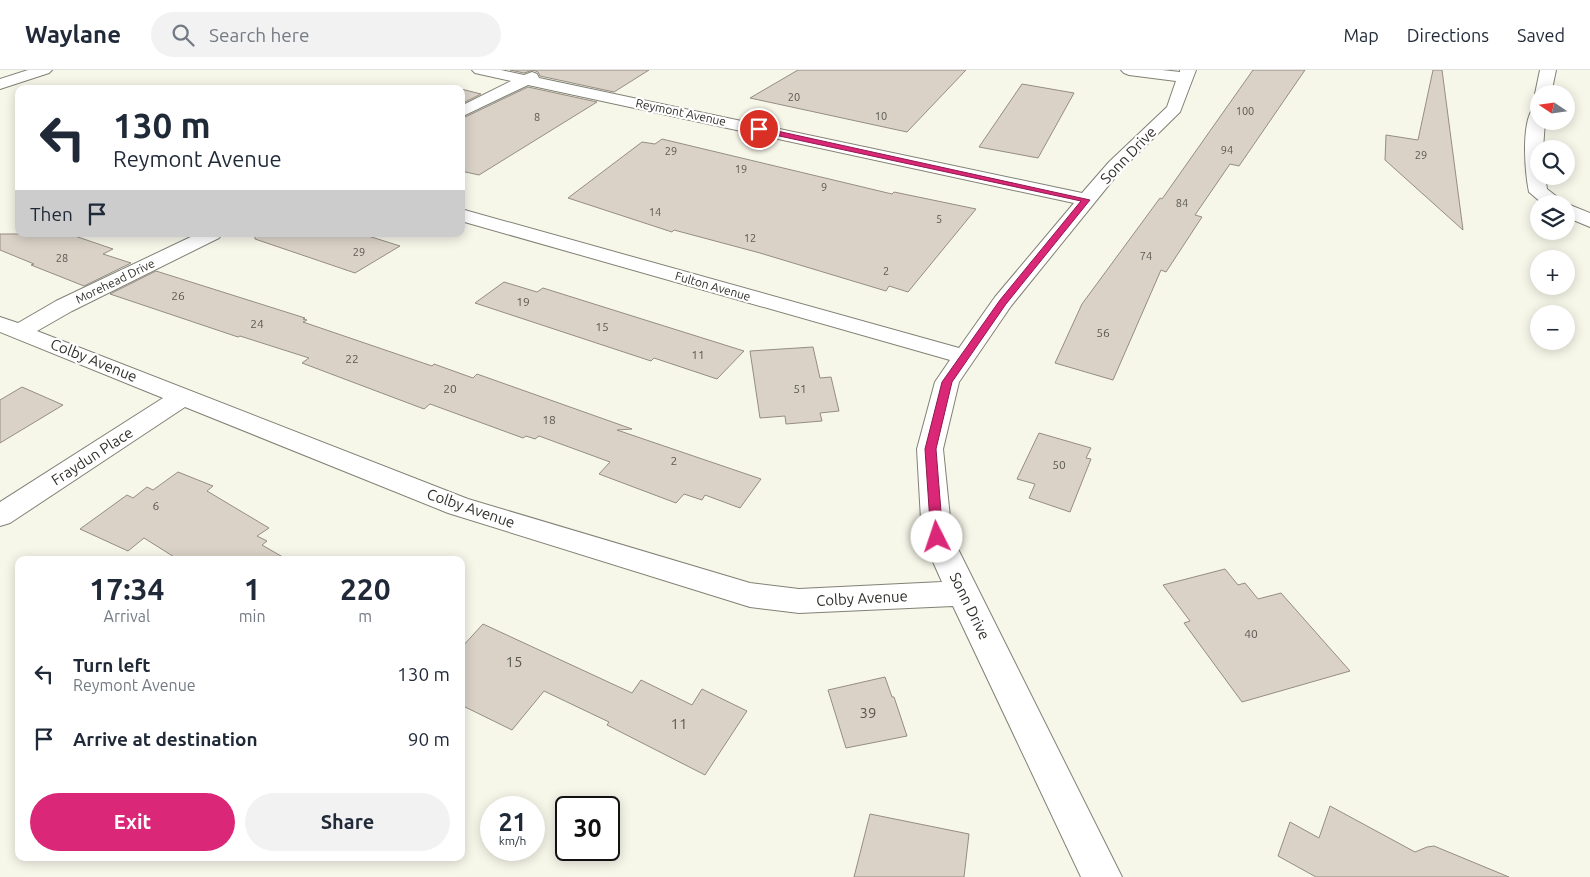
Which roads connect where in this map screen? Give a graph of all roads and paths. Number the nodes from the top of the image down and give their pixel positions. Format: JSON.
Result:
{"nodes":[{"id":1,"x":44,"y":70,"type":"edge"},
{"id":2,"x":480,"y":70,"type":"edge"},
{"id":3,"x":546,"y":70,"type":"edge"},
{"id":4,"x":1129,"y":70,"type":"edge"},
{"id":5,"x":1548,"y":70,"type":"edge"},
{"id":6,"x":1187,"y":74,"type":"edge"},
{"id":7,"x":526,"y":80,"type":"junction"},
{"id":8,"x":0,"y":84,"type":"edge"},
{"id":9,"x":1545,"y":85,"type":"edge"},
{"id":10,"x":0,"y":89,"type":"edge"},
{"id":11,"x":15,"y":93,"type":"edge"},
{"id":12,"x":465,"y":110,"type":"edge"},
{"id":13,"x":1534,"y":130,"type":"edge"},
{"id":14,"x":1542,"y":195,"type":"edge"},
{"id":15,"x":1086,"y":200,"type":"junction"},
{"id":16,"x":1575,"y":213,"type":"edge"},
{"id":17,"x":465,"y":216,"type":"edge"},
{"id":18,"x":1590,"y":220,"type":"edge"},
{"id":19,"x":206,"y":237,"type":"edge"},
{"id":20,"x":10,"y":328,"type":"edge"},
{"id":21,"x":964,"y":357,"type":"junction"},
{"id":22,"x":184,"y":396,"type":"junction"},
{"id":23,"x":0,"y":516,"type":"edge"},
{"id":24,"x":963,"y":593,"type":"junction"},
{"id":25,"x":1102,"y":877,"type":"edge"}],
"edges":[{"from":1,"to":8,"type":"street"},
{"from":2,"to":7,"type":"street","name":"Reymont Avenue"},
{"from":3,"to":7,"type":"street"},
{"from":4,"to":6,"type":"street"},
{"from":5,"to":9,"type":"street"},
{"from":6,"to":15,"type":"street","name":"Sonn Drive"},
{"from":7,"to":12,"type":"street"},
{"from":7,"to":15,"type":"street","name":"Reymont Avenue"},
{"from":10,"to":11,"type":"street"},
{"from":13,"to":14,"type":"street"},
{"from":15,"to":21,"type":"street","name":"Sonn Drive"},
{"from":16,"to":18,"type":"street"},
{"from":17,"to":21,"type":"street","name":"Fulton Avenue"},
{"from":19,"to":20,"type":"street","name":"Morehead Drive"},
{"from":20,"to":22,"type":"street","name":"Colby Avenue"},
{"from":21,"to":24,"type":"street","name":"Sonn Drive"},
{"from":22,"to":23,"type":"street","name":"Fraydun Place"},
{"from":22,"to":24,"type":"street","name":"Colby Avenue"},
{"from":24,"to":25,"type":"street","name":"Sonn Drive"}]}
